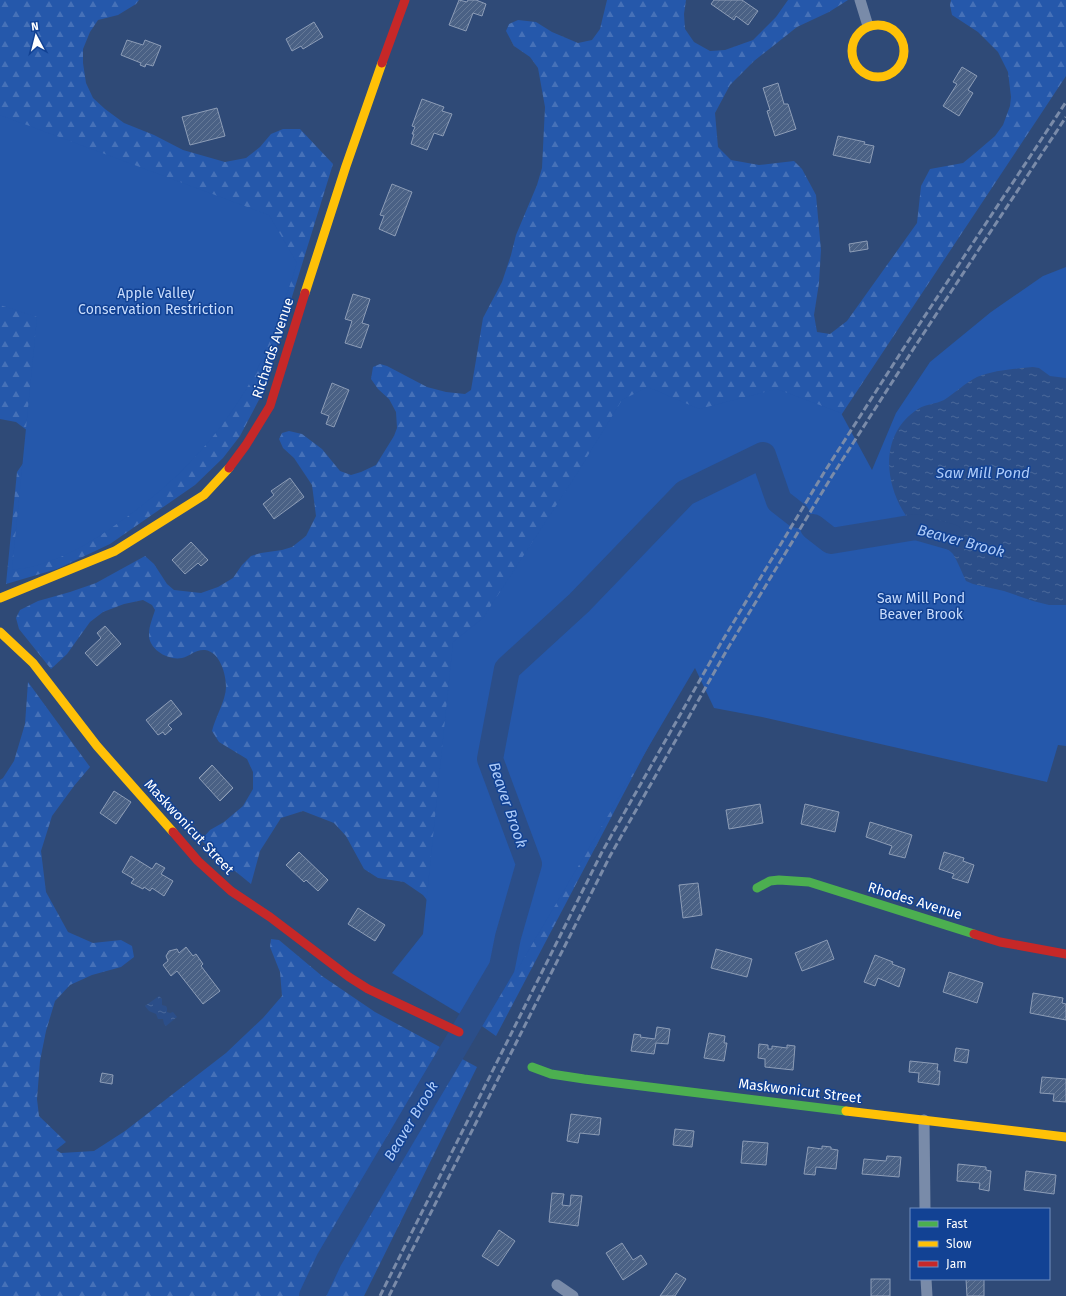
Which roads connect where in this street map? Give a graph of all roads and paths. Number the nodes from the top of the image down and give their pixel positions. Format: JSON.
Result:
{"nodes":[{"id":1,"x":405,"y":0,"type":"edge"},
{"id":2,"x":860,"y":0,"type":"edge"},
{"id":3,"x":868,"y":26,"type":"junction"},
{"id":4,"x":0,"y":598,"type":"edge"},
{"id":5,"x":0,"y":632,"type":"edge"},
{"id":6,"x":757,"y":888,"type":"dead end"},
{"id":7,"x":1066,"y":954,"type":"edge"},
{"id":8,"x":459,"y":1032,"type":"dead end"},
{"id":9,"x":532,"y":1068,"type":"dead end"},
{"id":10,"x":924,"y":1120,"type":"junction"},
{"id":11,"x":1066,"y":1136,"type":"edge"},
{"id":12,"x":925,"y":1208,"type":"edge"},
{"id":13,"x":926,"y":1280,"type":"edge"},
{"id":14,"x":557,"y":1285,"type":"dead end"},
{"id":15,"x":574,"y":1296,"type":"edge"},
{"id":16,"x":927,"y":1296,"type":"edge"}],
"edges":[{"from":1,"to":4,"type":"street","name":"Richards Avenue"},
{"from":2,"to":3,"type":"street"},
{"from":3,"to":3,"type":"street"},
{"from":5,"to":8,"type":"street","name":"Maskwonicut Street"},
{"from":6,"to":7,"type":"street","name":"Rhodes Avenue"},
{"from":9,"to":10,"type":"street","name":"Maskwonicut Street"},
{"from":10,"to":11,"type":"street","name":"Maskwonicut Street"},
{"from":10,"to":12,"type":"street"},
{"from":13,"to":16,"type":"street"},
{"from":14,"to":15,"type":"street"}]}
